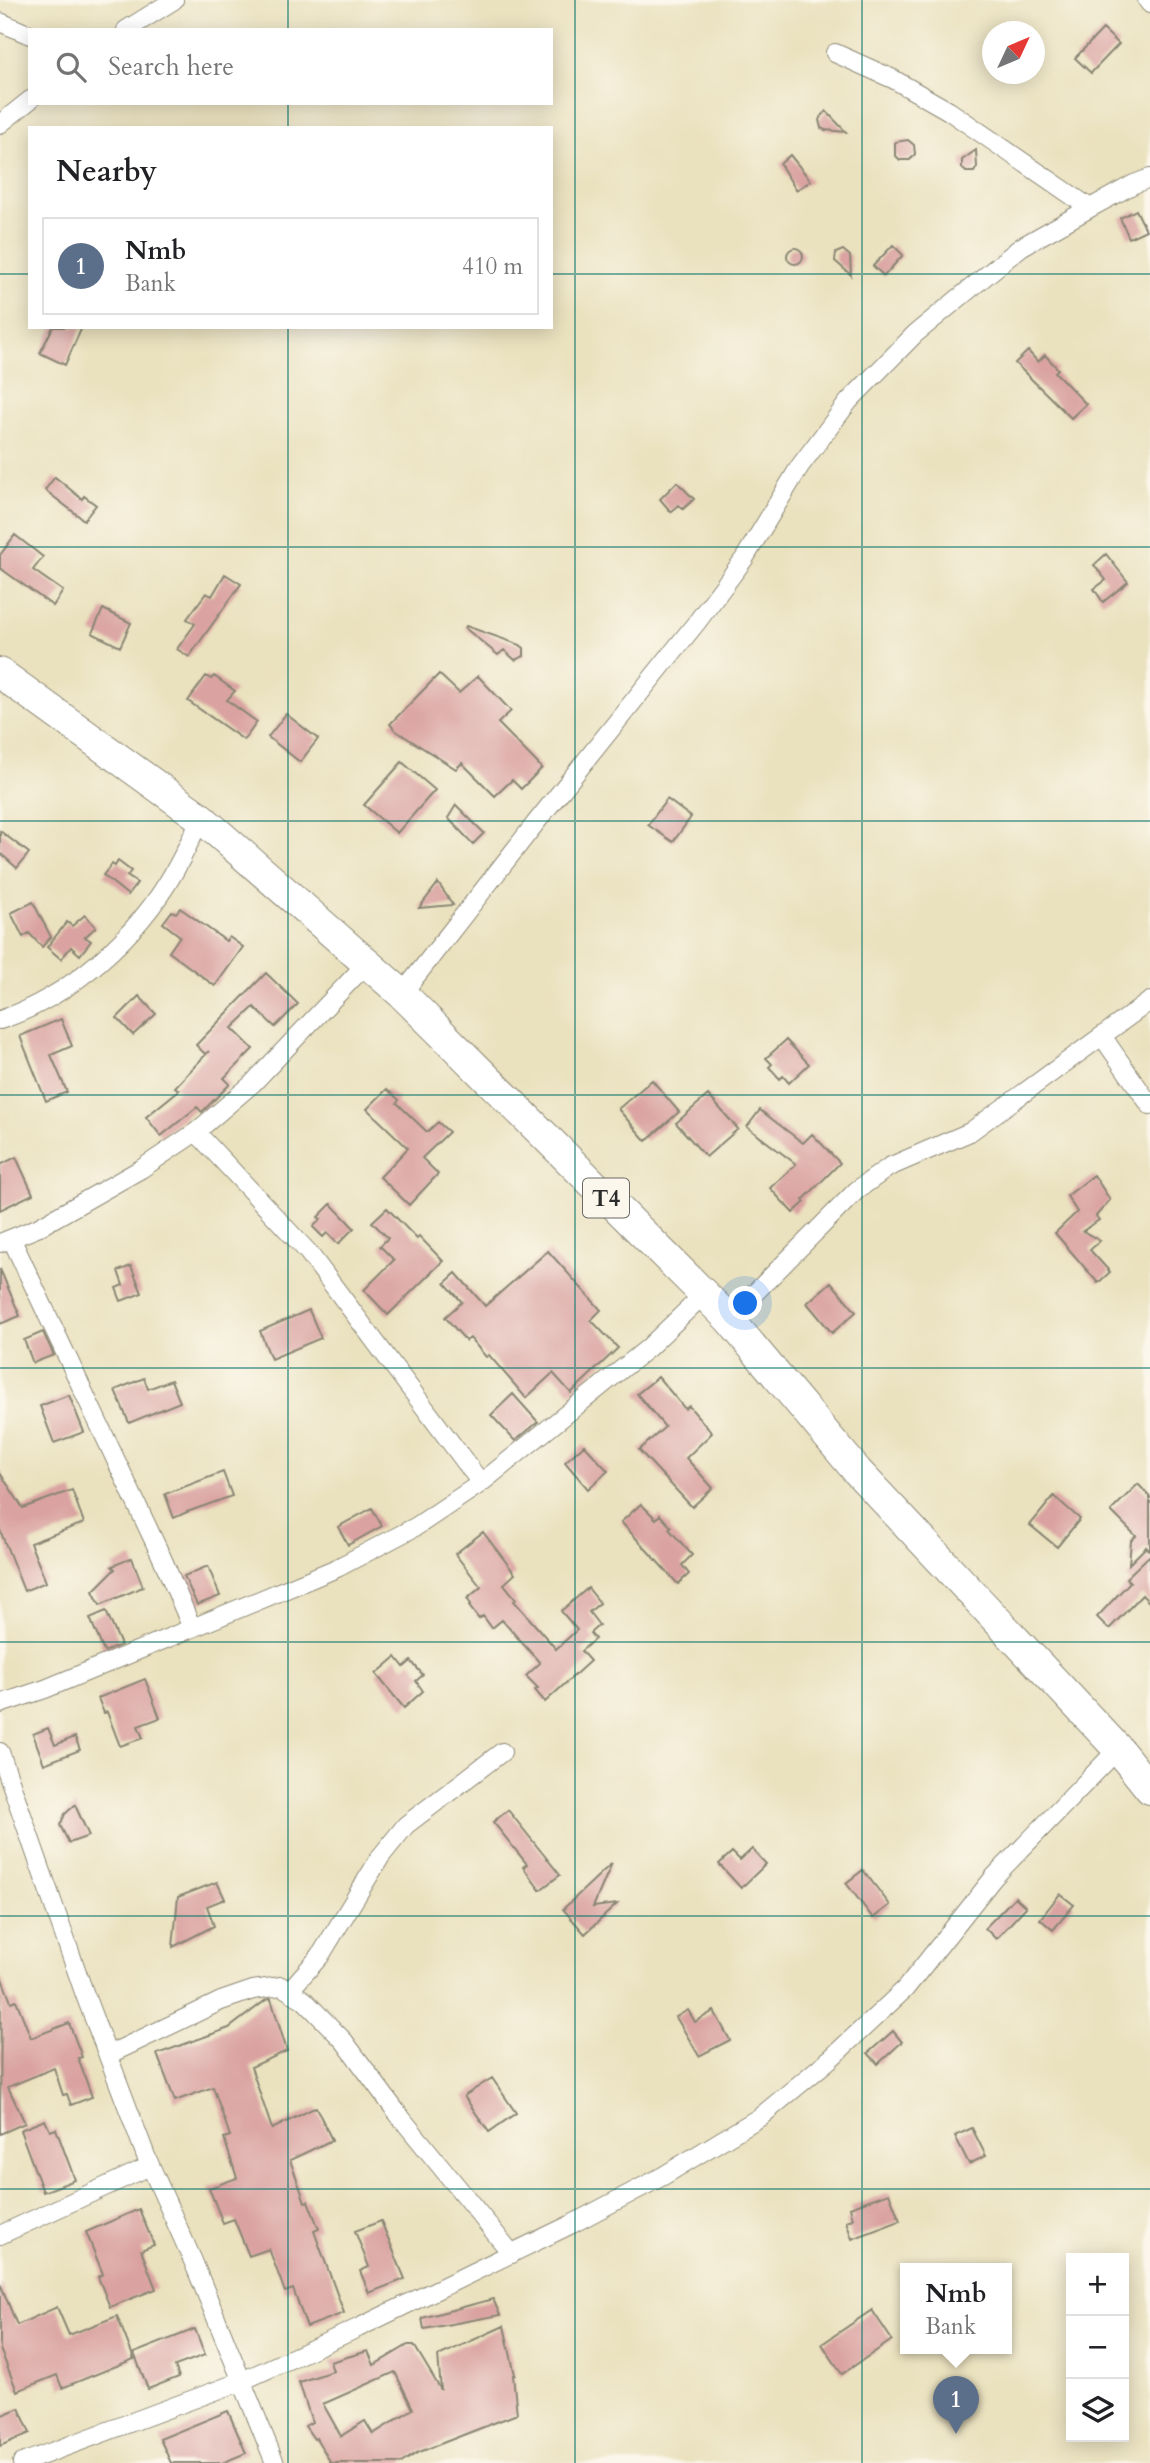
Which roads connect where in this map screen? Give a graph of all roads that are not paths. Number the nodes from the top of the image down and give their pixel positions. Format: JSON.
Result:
{"nodes":[{"id":1,"x":174,"y":0,"type":"edge"},
{"id":2,"x":0,"y":22,"type":"edge"},
{"id":3,"x":129,"y":28,"type":"edge"},
{"id":4,"x":28,"y":33,"type":"edge"},
{"id":5,"x":835,"y":53,"type":"dead end"},
{"id":6,"x":28,"y":102,"type":"edge"},
{"id":7,"x":0,"y":124,"type":"edge"},
{"id":8,"x":1150,"y":178,"type":"edge"},
{"id":9,"x":1090,"y":208,"type":"junction"},
{"id":10,"x":0,"y":673,"type":"edge"},
{"id":11,"x":201,"y":818,"type":"junction"},
{"id":12,"x":367,"y":963,"type":"junction"},
{"id":13,"x":402,"y":994,"type":"junction"},
{"id":14,"x":1150,"y":1001,"type":"edge"},
{"id":15,"x":0,"y":1020,"type":"edge"},
{"id":16,"x":1102,"y":1036,"type":"junction"},
{"id":17,"x":1150,"y":1105,"type":"edge"},
{"id":18,"x":196,"y":1132,"type":"junction"},
{"id":19,"x":6,"y":1241,"type":"edge"},
{"id":20,"x":703,"y":1295,"type":"junction"},
{"id":21,"x":729,"y":1319,"type":"junction"},
{"id":22,"x":481,"y":1483,"type":"junction"},
{"id":23,"x":192,"y":1628,"type":"junction"},
{"id":24,"x":0,"y":1704,"type":"edge"},
{"id":25,"x":1118,"y":1749,"type":"junction"},
{"id":26,"x":0,"y":1752,"type":"edge"},
{"id":27,"x":502,"y":1752,"type":"dead end"},
{"id":28,"x":1150,"y":1789,"type":"edge"},
{"id":29,"x":289,"y":1991,"type":"junction"},
{"id":30,"x":108,"y":2055,"type":"junction"},
{"id":31,"x":150,"y":2166,"type":"junction"},
{"id":32,"x":0,"y":2235,"type":"edge"},
{"id":33,"x":512,"y":2254,"type":"junction"},
{"id":34,"x":242,"y":2381,"type":"junction"},
{"id":35,"x":69,"y":2454,"type":"edge"},
{"id":36,"x":22,"y":2463,"type":"edge"},
{"id":37,"x":275,"y":2463,"type":"edge"}],
"edges":[{"from":1,"to":3,"type":"street"},
{"from":2,"to":4,"type":"street"},
{"from":5,"to":9,"type":"street"},
{"from":6,"to":7,"type":"street"},
{"from":8,"to":9,"type":"street"},
{"from":9,"to":13,"type":"street"},
{"from":10,"to":11,"type":"highway","number":"T4"},
{"from":11,"to":12,"type":"highway","number":"T4"},
{"from":11,"to":15,"type":"street"},
{"from":12,"to":13,"type":"highway","number":"T4"},
{"from":12,"to":18,"type":"street"},
{"from":13,"to":20,"type":"highway","number":"T4"},
{"from":14,"to":16,"type":"street"},
{"from":16,"to":17,"type":"street"},
{"from":16,"to":21,"type":"street"},
{"from":18,"to":19,"type":"street"},
{"from":18,"to":22,"type":"street"},
{"from":19,"to":23,"type":"street"},
{"from":20,"to":21,"type":"highway","number":"T4"},
{"from":20,"to":22,"type":"street"},
{"from":21,"to":25,"type":"highway","number":"T4"},
{"from":22,"to":23,"type":"street"},
{"from":23,"to":24,"type":"street"},
{"from":25,"to":28,"type":"highway","number":"T4"},
{"from":25,"to":33,"type":"street"},
{"from":26,"to":30,"type":"street"},
{"from":27,"to":29,"type":"street"},
{"from":29,"to":30,"type":"street"},
{"from":29,"to":33,"type":"street"},
{"from":30,"to":31,"type":"street"},
{"from":31,"to":32,"type":"street"},
{"from":31,"to":34,"type":"street"},
{"from":33,"to":34,"type":"street"},
{"from":34,"to":35,"type":"street"},
{"from":34,"to":37,"type":"street"},
{"from":35,"to":36,"type":"street"}]}
